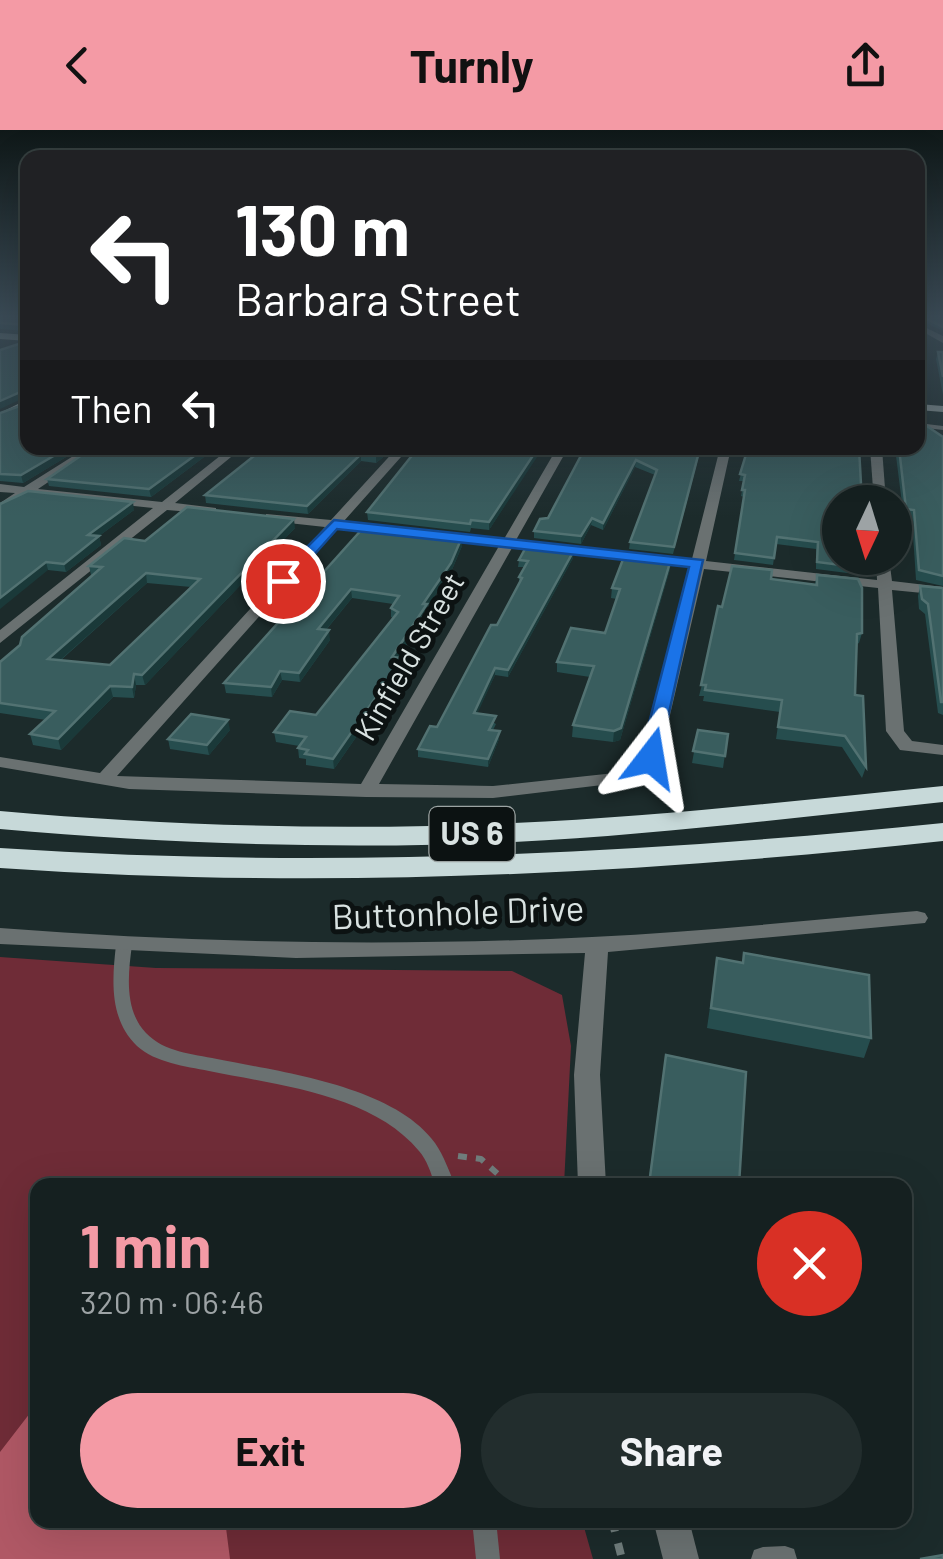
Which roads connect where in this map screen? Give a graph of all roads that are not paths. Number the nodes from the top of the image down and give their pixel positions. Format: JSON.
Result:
{"nodes":[{"id":1,"x":81,"y":455,"type":"edge"},
{"id":2,"x":227,"y":455,"type":"edge"},
{"id":3,"x":397,"y":455,"type":"edge"},
{"id":4,"x":558,"y":455,"type":"edge"},
{"id":5,"x":724,"y":455,"type":"edge"},
{"id":6,"x":877,"y":455,"type":"edge"},
{"id":7,"x":879,"y":485,"type":"edge"},
{"id":8,"x":0,"y":488,"type":"edge"},
{"id":9,"x":27,"y":490,"type":"junction"},
{"id":10,"x":164,"y":506,"type":"junction"},
{"id":11,"x":0,"y":508,"type":"edge"},
{"id":12,"x":220,"y":512,"type":"edge"},
{"id":13,"x":258,"y":516,"type":"edge"},
{"id":14,"x":334,"y":524,"type":"junction"},
{"id":15,"x":508,"y":543,"type":"junction"},
{"id":16,"x":698,"y":564,"type":"junction"},
{"id":17,"x":884,"y":575,"type":"edge"},
{"id":18,"x":885,"y":584,"type":"junction"},
{"id":19,"x":943,"y":590,"type":"edge"},
{"id":20,"x":0,"y":638,"type":"edge"},
{"id":21,"x":943,"y":750,"type":"edge"},
{"id":22,"x":0,"y":762,"type":"edge"},
{"id":23,"x":104,"y":779,"type":"junction"},
{"id":24,"x":366,"y":791,"type":"junction"},
{"id":25,"x":943,"y":792,"type":"edge"},
{"id":26,"x":0,"y":820,"type":"edge"},
{"id":27,"x":943,"y":832,"type":"edge"},
{"id":28,"x":943,"y":853,"type":"edge"},
{"id":29,"x":0,"y":858,"type":"edge"},
{"id":30,"x":576,"y":866,"type":"junction"},
{"id":31,"x":917,"y":918,"type":"dead end"},
{"id":32,"x":0,"y":936,"type":"edge"},
{"id":33,"x":124,"y":944,"type":"junction"},
{"id":34,"x":597,"y":945,"type":"junction"},
{"id":35,"x":442,"y":1178,"type":"edge"},
{"id":36,"x":592,"y":1178,"type":"edge"},
{"id":37,"x":485,"y":1528,"type":"edge"},
{"id":38,"x":673,"y":1528,"type":"edge"},
{"id":39,"x":785,"y":1558,"type":"edge"},
{"id":40,"x":488,"y":1559,"type":"edge"},
{"id":41,"x":681,"y":1559,"type":"edge"},
{"id":42,"x":763,"y":1559,"type":"edge"}],
"edges":[{"from":1,"to":9,"type":"street"},
{"from":2,"to":10,"type":"street"},
{"from":3,"to":14,"type":"street"},
{"from":4,"to":15,"type":"street","name":"Kinfield Street"},
{"from":5,"to":16,"type":"street"},
{"from":6,"to":7,"type":"street"},
{"from":8,"to":9,"type":"street"},
{"from":9,"to":10,"type":"street"},
{"from":9,"to":11,"type":"street"},
{"from":10,"to":12,"type":"street"},
{"from":10,"to":20,"type":"street"},
{"from":13,"to":14,"type":"street"},
{"from":14,"to":15,"type":"street"},
{"from":14,"to":23,"type":"street"},
{"from":15,"to":16,"type":"street"},
{"from":15,"to":24,"type":"street","name":"Kinfield Street"},
{"from":16,"to":18,"type":"street"},
{"from":16,"to":24,"type":"street"},
{"from":17,"to":18,"type":"street"},
{"from":18,"to":19,"type":"street"},
{"from":18,"to":21,"type":"street"},
{"from":22,"to":23,"type":"street"},
{"from":23,"to":24,"type":"street"},
{"from":25,"to":26,"type":"highway","number":"US 6"},
{"from":27,"to":30,"type":"highway","number":"US 6"},
{"from":28,"to":30,"type":"highway"},
{"from":29,"to":30,"type":"highway","number":"US 6"},
{"from":31,"to":34,"type":"street","name":"Buttonhole Drive"},
{"from":32,"to":33,"type":"street","name":"Buttonhole Drive"},
{"from":33,"to":34,"type":"street","name":"Buttonhole Drive"},
{"from":33,"to":35,"type":"lane"},
{"from":34,"to":36,"type":"street"},
{"from":37,"to":40,"type":"lane"},
{"from":38,"to":41,"type":"street"},
{"from":39,"to":42,"type":"lane"}]}
